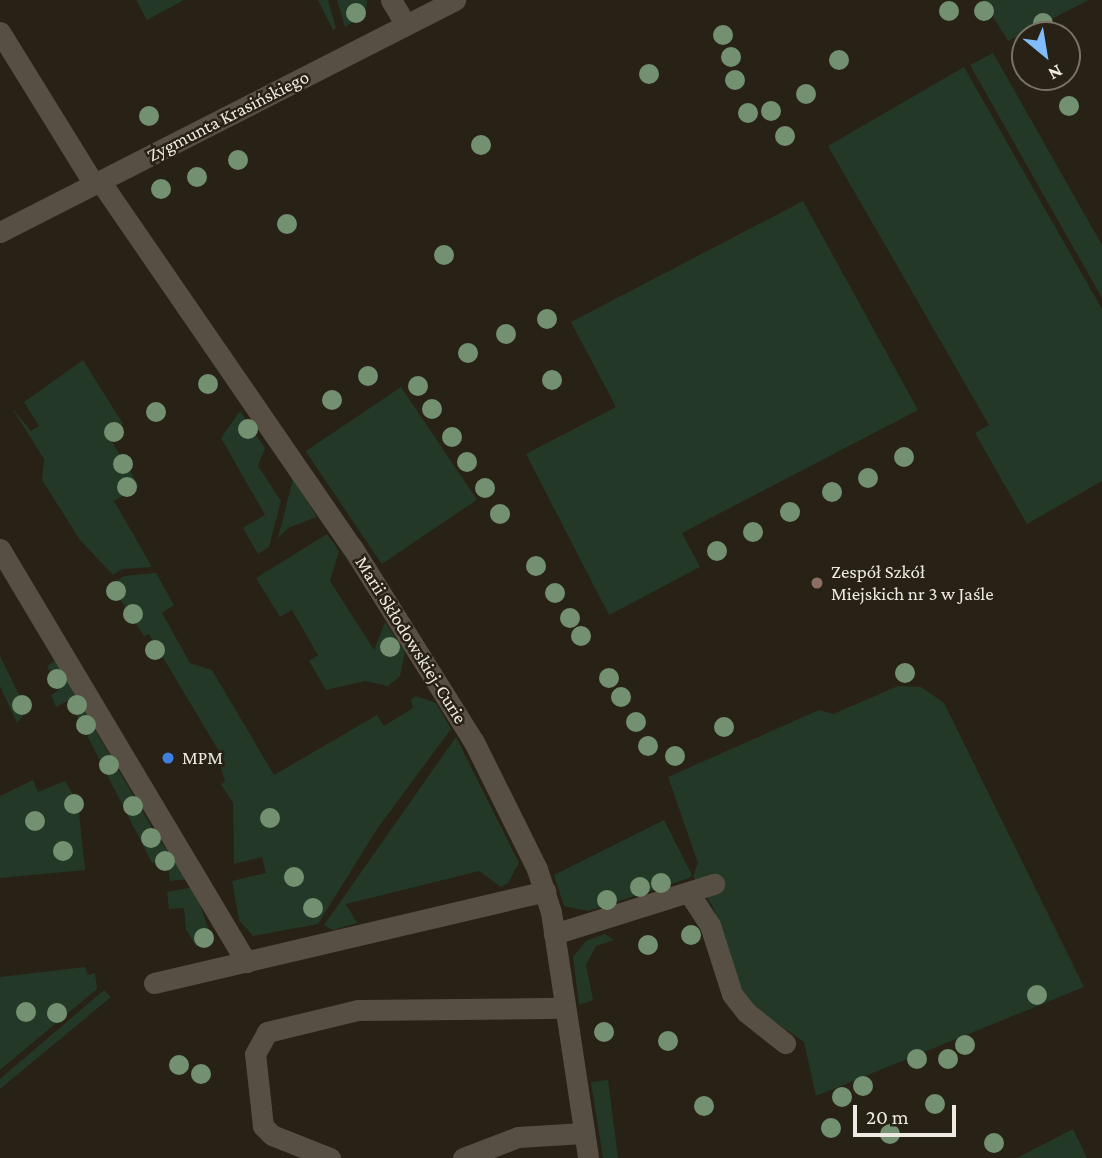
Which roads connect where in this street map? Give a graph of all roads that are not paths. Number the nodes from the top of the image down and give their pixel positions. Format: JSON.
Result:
{"nodes":[{"id":1,"x":391,"y":0,"type":"edge"},
{"id":2,"x":455,"y":0,"type":"edge"},
{"id":3,"x":406,"y":25,"type":"junction"},
{"id":4,"x":0,"y":32,"type":"edge"},
{"id":5,"x":97,"y":182,"type":"junction"},
{"id":6,"x":0,"y":232,"type":"edge"},
{"id":7,"x":0,"y":548,"type":"edge"},
{"id":8,"x":714,"y":884,"type":"dead end"},
{"id":9,"x":545,"y":891,"type":"junction"},
{"id":10,"x":689,"y":893,"type":"junction"},
{"id":11,"x":554,"y":934,"type":"junction"},
{"id":12,"x":246,"y":962,"type":"junction"},
{"id":13,"x":154,"y":983,"type":"dead end"},
{"id":14,"x":565,"y":1008,"type":"junction"},
{"id":15,"x":785,"y":1043,"type":"dead end"},
{"id":16,"x":583,"y":1133,"type":"junction"},
{"id":17,"x":330,"y":1158,"type":"edge"},
{"id":18,"x":463,"y":1158,"type":"edge"},
{"id":19,"x":587,"y":1158,"type":"edge"}],
"edges":[{"from":1,"to":3,"type":"street"},
{"from":2,"to":3,"type":"street","name":"Zygmunta Krasińskiego"},
{"from":3,"to":5,"type":"street","name":"Zygmunta Krasińskiego"},
{"from":4,"to":5,"type":"street","name":"Marii Skłodowskiej-Curie"},
{"from":5,"to":6,"type":"street","name":"Zygmunta Krasińskiego"},
{"from":5,"to":9,"type":"street","name":"Marii Skłodowskiej-Curie"},
{"from":7,"to":12,"type":"street"},
{"from":8,"to":10,"type":"street"},
{"from":9,"to":11,"type":"street","name":"Marii Skłodowskiej-Curie"},
{"from":9,"to":12,"type":"street"},
{"from":10,"to":11,"type":"street"},
{"from":10,"to":15,"type":"street"},
{"from":11,"to":14,"type":"street","name":"Marii Skłodowskiej-Curie"},
{"from":12,"to":13,"type":"street"},
{"from":14,"to":16,"type":"street","name":"Marii Skłodowskiej-Curie"},
{"from":14,"to":17,"type":"street"},
{"from":16,"to":18,"type":"street"},
{"from":16,"to":19,"type":"street","name":"Marii Skłodowskiej-Curie"}]}
